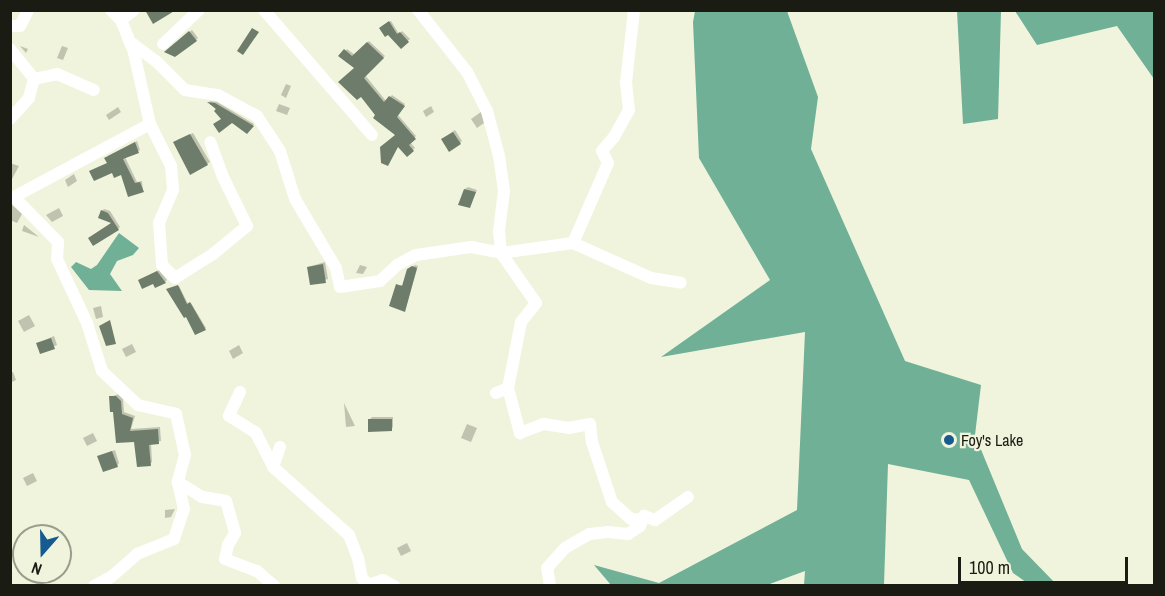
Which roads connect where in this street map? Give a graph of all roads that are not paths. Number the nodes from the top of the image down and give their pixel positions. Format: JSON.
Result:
{"nodes":[{"id":1,"x":28,"y":10,"type":"edge"},
{"id":2,"x":111,"y":10,"type":"edge"},
{"id":3,"x":134,"y":10,"type":"edge"},
{"id":4,"x":200,"y":10,"type":"edge"},
{"id":5,"x":264,"y":10,"type":"edge"},
{"id":6,"x":418,"y":10,"type":"edge"},
{"id":7,"x":634,"y":10,"type":"edge"},
{"id":8,"x":120,"y":20,"type":"junction"},
{"id":9,"x":10,"y":26,"type":"edge"},
{"id":10,"x":129,"y":41,"type":"junction"},
{"id":11,"x":163,"y":44,"type":"dead end"},
{"id":12,"x":10,"y":49,"type":"edge"},
{"id":13,"x":34,"y":79,"type":"junction"},
{"id":14,"x":94,"y":90,"type":"dead end"},
{"id":15,"x":10,"y":119,"type":"edge"},
{"id":16,"x":150,"y":124,"type":"junction"},
{"id":17,"x":372,"y":135,"type":"dead end"},
{"id":18,"x":210,"y":142,"type":"dead end"},
{"id":19,"x":12,"y":195,"type":"edge"},
{"id":20,"x":573,"y":243,"type":"junction"},
{"id":21,"x":501,"y":253,"type":"junction"},
{"id":22,"x":681,"y":283,"type":"dead end"},
{"id":23,"x":508,"y":388,"type":"junction"},
{"id":24,"x":240,"y":392,"type":"dead end"},
{"id":25,"x":496,"y":393,"type":"dead end"},
{"id":26,"x":280,"y":447,"type":"dead end"},
{"id":27,"x":273,"y":467,"type":"junction"},
{"id":28,"x":178,"y":482,"type":"junction"},
{"id":29,"x":688,"y":497,"type":"dead end"},
{"id":30,"x":645,"y":516,"type":"junction"},
{"id":31,"x":94,"y":585,"type":"edge"},
{"id":32,"x":274,"y":585,"type":"edge"},
{"id":33,"x":394,"y":585,"type":"edge"},
{"id":34,"x":550,"y":585,"type":"edge"}],
"edges":[{"from":1,"to":9,"type":"street"},
{"from":2,"to":8,"type":"street"},
{"from":3,"to":8,"type":"street"},
{"from":4,"to":11,"type":"street"},
{"from":5,"to":17,"type":"street"},
{"from":6,"to":21,"type":"street"},
{"from":7,"to":20,"type":"street"},
{"from":8,"to":10,"type":"street"},
{"from":10,"to":16,"type":"street"},
{"from":10,"to":21,"type":"street"},
{"from":12,"to":13,"type":"street"},
{"from":13,"to":14,"type":"street"},
{"from":13,"to":15,"type":"street"},
{"from":16,"to":18,"type":"street"},
{"from":16,"to":19,"type":"street"},
{"from":19,"to":28,"type":"street"},
{"from":20,"to":21,"type":"street"},
{"from":20,"to":22,"type":"street"},
{"from":21,"to":23,"type":"street"},
{"from":23,"to":25,"type":"street"},
{"from":23,"to":30,"type":"street"},
{"from":24,"to":27,"type":"street"},
{"from":26,"to":27,"type":"street"},
{"from":27,"to":33,"type":"street"},
{"from":28,"to":31,"type":"street"},
{"from":28,"to":32,"type":"street"},
{"from":29,"to":30,"type":"street"},
{"from":30,"to":34,"type":"street"}]}
